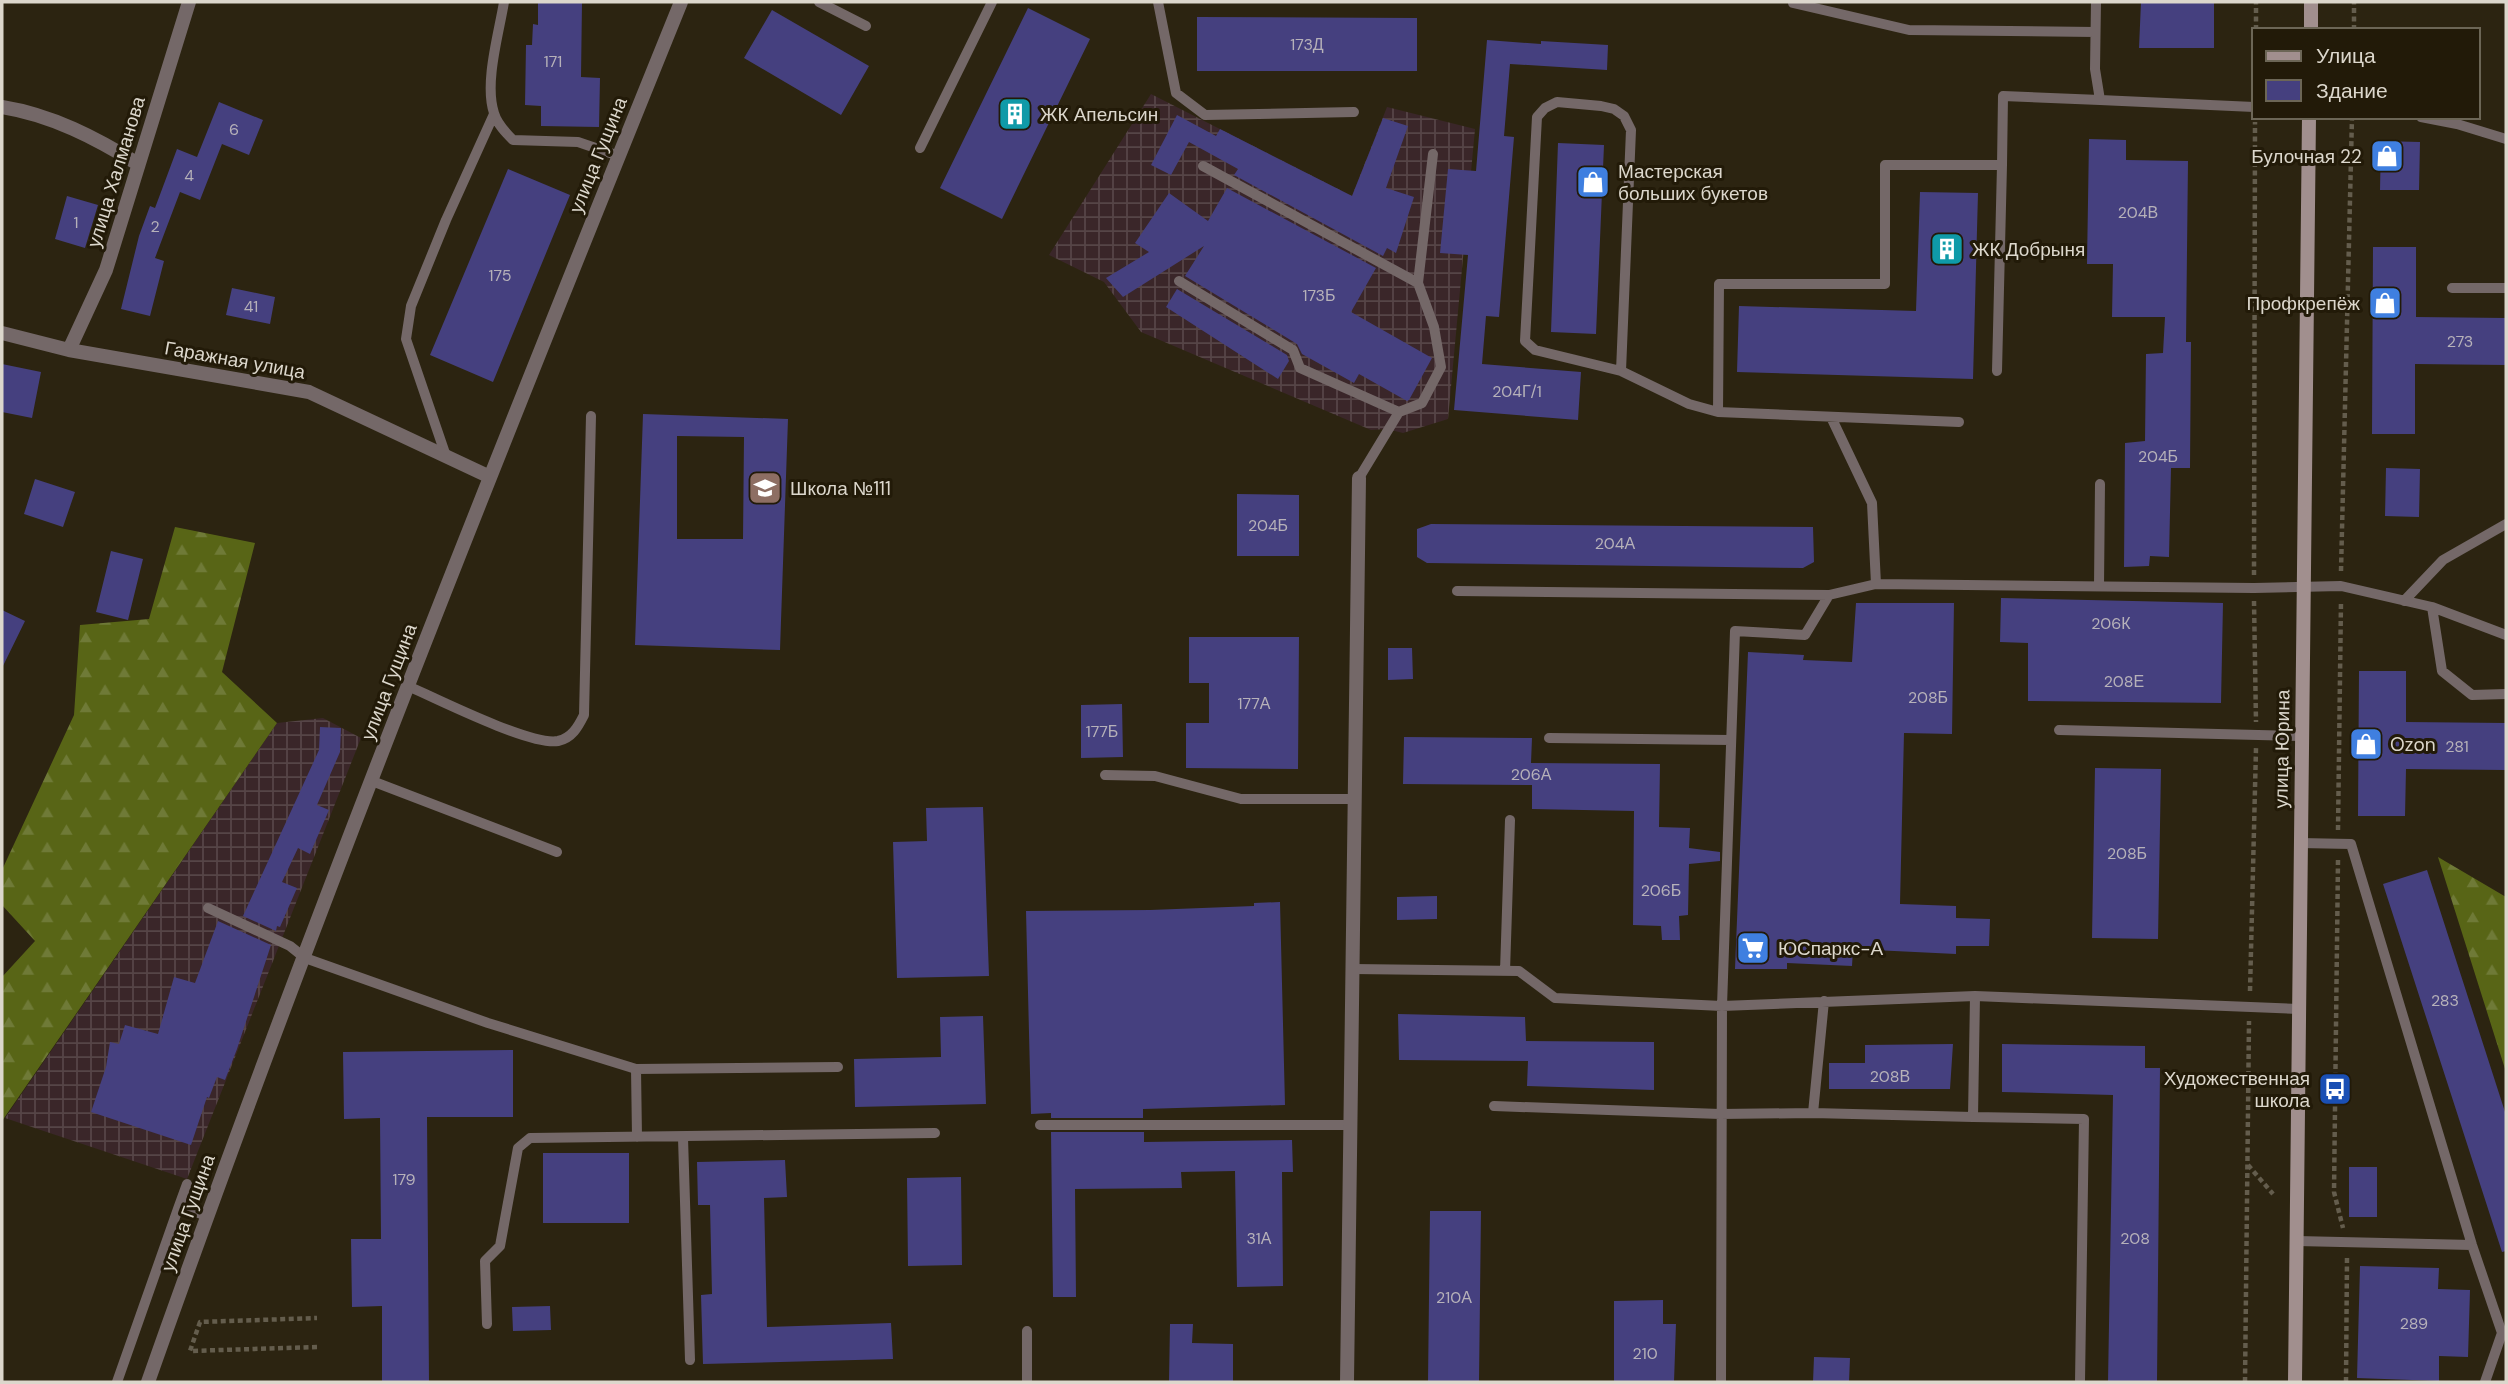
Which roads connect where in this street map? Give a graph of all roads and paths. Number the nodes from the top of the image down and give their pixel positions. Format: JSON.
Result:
{"nodes":[{"id":1,"x":189,"y":2,"type":"edge"},
{"id":2,"x":504,"y":2,"type":"edge"},
{"id":3,"x":681,"y":2,"type":"edge"},
{"id":4,"x":819,"y":2,"type":"edge"},
{"id":5,"x":992,"y":2,"type":"edge"},
{"id":6,"x":1158,"y":2,"type":"edge"},
{"id":7,"x":2096,"y":2,"type":"edge"},
{"id":8,"x":2256,"y":2,"type":"edge"},
{"id":9,"x":2311,"y":2,"type":"edge"},
{"id":10,"x":2354,"y":2,"type":"edge"},
{"id":11,"x":1793,"y":3,"type":"edge"},
{"id":12,"x":866,"y":26,"type":"dead end"},
{"id":13,"x":2256,"y":28,"type":"edge"},
{"id":14,"x":2311,"y":28,"type":"edge"},
{"id":15,"x":2354,"y":28,"type":"edge"},
{"id":16,"x":2095,"y":32,"type":"junction"},
{"id":17,"x":2100,"y":100,"type":"junction"},
{"id":18,"x":2,"y":107,"type":"edge"},
{"id":19,"x":2252,"y":107,"type":"edge"},
{"id":20,"x":1354,"y":112,"type":"dead end"},
{"id":21,"x":494,"y":114,"type":"junction"},
{"id":22,"x":2309,"y":119,"type":"edge"},
{"id":23,"x":2352,"y":119,"type":"edge"},
{"id":24,"x":2431,"y":119,"type":"edge"},
{"id":25,"x":2506,"y":139,"type":"edge"},
{"id":26,"x":920,"y":148,"type":"dead end"},
{"id":27,"x":1433,"y":154,"type":"dead end"},
{"id":28,"x":619,"y":156,"type":"junction"},
{"id":29,"x":138,"y":164,"type":"junction"},
{"id":30,"x":2002,"y":165,"type":"junction"},
{"id":31,"x":1203,"y":166,"type":"dead end"},
{"id":32,"x":1179,"y":281,"type":"dead end"},
{"id":33,"x":1418,"y":283,"type":"junction"},
{"id":34,"x":2452,"y":288,"type":"dead end"},
{"id":35,"x":2506,"y":288,"type":"edge"},
{"id":36,"x":2,"y":333,"type":"edge"},
{"id":37,"x":69,"y":350,"type":"junction"},
{"id":38,"x":1621,"y":370,"type":"junction"},
{"id":39,"x":1997,"y":371,"type":"dead end"},
{"id":40,"x":1399,"y":412,"type":"junction"},
{"id":41,"x":1718,"y":412,"type":"junction"},
{"id":42,"x":592,"y":416,"type":"dead end"},
{"id":43,"x":1831,"y":417,"type":"junction"},
{"id":44,"x":1959,"y":422,"type":"dead end"},
{"id":45,"x":446,"y":456,"type":"junction"},
{"id":46,"x":488,"y":476,"type":"junction"},
{"id":47,"x":1359,"y":478,"type":"joint"},
{"id":48,"x":2100,"y":484,"type":"dead end"},
{"id":49,"x":2506,"y":524,"type":"edge"},
{"id":50,"x":1876,"y":584,"type":"junction"},
{"id":51,"x":2099,"y":586,"type":"junction"},
{"id":52,"x":2341,"y":586,"type":"junction"},
{"id":53,"x":2303,"y":587,"type":"junction"},
{"id":54,"x":1457,"y":591,"type":"dead end"},
{"id":55,"x":1829,"y":595,"type":"junction"},
{"id":56,"x":2404,"y":601,"type":"junction"},
{"id":57,"x":2432,"y":607,"type":"junction"},
{"id":58,"x":2506,"y":635,"type":"edge"},
{"id":59,"x":408,"y":686,"type":"junction"},
{"id":60,"x":2506,"y":694,"type":"edge"},
{"id":61,"x":2059,"y":730,"type":"dead end"},
{"id":62,"x":2301,"y":736,"type":"junction"},
{"id":63,"x":1549,"y":738,"type":"dead end"},
{"id":64,"x":1731,"y":740,"type":"junction"},
{"id":65,"x":1105,"y":775,"type":"dead end"},
{"id":66,"x":372,"y":781,"type":"junction"},
{"id":67,"x":1356,"y":799,"type":"junction"},
{"id":68,"x":1510,"y":820,"type":"dead end"},
{"id":69,"x":2300,"y":843,"type":"junction"},
{"id":70,"x":2338,"y":843,"type":"junction"},
{"id":71,"x":557,"y":852,"type":"dead end"},
{"id":72,"x":208,"y":908,"type":"dead end"},
{"id":73,"x":305,"y":958,"type":"junction"},
{"id":74,"x":1353,"y":969,"type":"junction"},
{"id":75,"x":1505,"y":971,"type":"junction"},
{"id":76,"x":1975,"y":996,"type":"junction"},
{"id":77,"x":1824,"y":1001,"type":"junction"},
{"id":78,"x":1722,"y":1006,"type":"junction"},
{"id":79,"x":2298,"y":1009,"type":"junction"},
{"id":80,"x":838,"y":1067,"type":"dead end"},
{"id":81,"x":636,"y":1069,"type":"junction"},
{"id":82,"x":1494,"y":1106,"type":"dead end"},
{"id":83,"x":1813,"y":1113,"type":"junction"},
{"id":84,"x":1720,"y":1114,"type":"junction"},
{"id":85,"x":1973,"y":1117,"type":"junction"},
{"id":86,"x":1040,"y":1125,"type":"dead end"},
{"id":87,"x":1349,"y":1125,"type":"junction"},
{"id":88,"x":934,"y":1133,"type":"dead end"},
{"id":89,"x":637,"y":1137,"type":"junction"},
{"id":90,"x":683,"y":1138,"type":"junction"},
{"id":91,"x":2247,"y":1164,"type":"dead end"},
{"id":92,"x":187,"y":1184,"type":"dead end"},
{"id":93,"x":2273,"y":1194,"type":"dead end"},
{"id":94,"x":179,"y":1206,"type":"junction"},
{"id":95,"x":206,"y":1216,"type":"junction"},
{"id":96,"x":2297,"y":1241,"type":"junction"},
{"id":97,"x":2347,"y":1242,"type":"junction"},
{"id":98,"x":2472,"y":1245,"type":"junction"},
{"id":99,"x":317,"y":1318,"type":"dead end"},
{"id":100,"x":487,"y":1324,"type":"dead end"},
{"id":101,"x":1027,"y":1331,"type":"dead end"},
{"id":102,"x":317,"y":1346,"type":"dead end"},
{"id":103,"x":690,"y":1360,"type":"dead end"},
{"id":104,"x":117,"y":1382,"type":"edge"},
{"id":105,"x":149,"y":1382,"type":"edge"},
{"id":106,"x":1027,"y":1382,"type":"edge"},
{"id":107,"x":1347,"y":1382,"type":"edge"},
{"id":108,"x":1721,"y":1382,"type":"edge"},
{"id":109,"x":2080,"y":1382,"type":"edge"},
{"id":110,"x":2295,"y":1382,"type":"edge"},
{"id":111,"x":2346,"y":1382,"type":"edge"},
{"id":112,"x":2485,"y":1382,"type":"edge"}],
"edges":[{"from":1,"to":29,"type":"street","name":"улица Халманова"},
{"from":2,"to":21,"type":"lane"},
{"from":3,"to":28,"type":"street","name":"улица Гущина"},
{"from":4,"to":12,"type":"lane"},
{"from":5,"to":26,"type":"lane"},
{"from":6,"to":20,"type":"lane"},
{"from":7,"to":16,"type":"lane"},
{"from":8,"to":13,"type":"path"},
{"from":9,"to":14,"type":"main road"},
{"from":10,"to":15,"type":"path"},
{"from":11,"to":16,"type":"lane"},
{"from":16,"to":17,"type":"lane"},
{"from":17,"to":19,"type":"lane"},
{"from":17,"to":30,"type":"lane"},
{"from":18,"to":29,"type":"street"},
{"from":21,"to":28,"type":"lane"},
{"from":21,"to":45,"type":"lane"},
{"from":22,"to":53,"type":"main road","name":"улица Юрина"},
{"from":23,"to":52,"type":"path"},
{"from":24,"to":25,"type":"lane"},
{"from":27,"to":33,"type":"lane"},
{"from":28,"to":46,"type":"street","name":"улица Гущина"},
{"from":29,"to":37,"type":"street","name":"улица Халманова"},
{"from":30,"to":39,"type":"lane"},
{"from":30,"to":41,"type":"lane"},
{"from":31,"to":33,"type":"lane"},
{"from":32,"to":40,"type":"lane"},
{"from":33,"to":40,"type":"lane"},
{"from":34,"to":35,"type":"lane"},
{"from":36,"to":37,"type":"street","name":"Гаражная улица"},
{"from":37,"to":45,"type":"street","name":"Гаражная улица"},
{"from":38,"to":38,"type":"lane"},
{"from":38,"to":41,"type":"lane"},
{"from":40,"to":47,"type":"lane"},
{"from":41,"to":43,"type":"lane"},
{"from":42,"to":59,"type":"lane"},
{"from":43,"to":44,"type":"lane"},
{"from":43,"to":50,"type":"lane"},
{"from":45,"to":46,"type":"street","name":"Гаражная улица"},
{"from":46,"to":59,"type":"street","name":"улица Гущина"},
{"from":47,"to":67,"type":"street"},
{"from":48,"to":51,"type":"lane"},
{"from":49,"to":56,"type":"lane"},
{"from":50,"to":51,"type":"lane"},
{"from":50,"to":55,"type":"lane"},
{"from":51,"to":53,"type":"lane"},
{"from":52,"to":53,"type":"lane"},
{"from":52,"to":56,"type":"lane"},
{"from":52,"to":70,"type":"path"},
{"from":53,"to":62,"type":"main road","name":"улица Юрина"},
{"from":54,"to":55,"type":"lane"},
{"from":55,"to":64,"type":"lane"},
{"from":56,"to":57,"type":"lane"},
{"from":57,"to":58,"type":"lane"},
{"from":57,"to":60,"type":"lane"},
{"from":59,"to":66,"type":"street","name":"улица Гущина"},
{"from":61,"to":62,"type":"lane"},
{"from":62,"to":69,"type":"main road","name":"улица Юрина"},
{"from":63,"to":64,"type":"lane"},
{"from":64,"to":78,"type":"lane"},
{"from":65,"to":67,"type":"lane"},
{"from":66,"to":71,"type":"lane"},
{"from":66,"to":73,"type":"street","name":"улица Гущина"},
{"from":67,"to":74,"type":"street"},
{"from":68,"to":75,"type":"lane"},
{"from":69,"to":70,"type":"lane"},
{"from":69,"to":79,"type":"main road","name":"улица Юрина"},
{"from":70,"to":97,"type":"path"},
{"from":70,"to":98,"type":"lane"},
{"from":72,"to":73,"type":"lane"},
{"from":73,"to":81,"type":"lane"},
{"from":73,"to":95,"type":"street","name":"улица Гущина"},
{"from":74,"to":75,"type":"lane"},
{"from":74,"to":87,"type":"street"},
{"from":75,"to":78,"type":"lane"},
{"from":76,"to":77,"type":"lane"},
{"from":76,"to":79,"type":"lane"},
{"from":76,"to":85,"type":"lane"},
{"from":77,"to":78,"type":"lane"},
{"from":77,"to":83,"type":"lane"},
{"from":78,"to":84,"type":"lane"},
{"from":79,"to":96,"type":"main road","name":"улица Юрина"},
{"from":80,"to":81,"type":"lane"},
{"from":81,"to":89,"type":"lane"},
{"from":82,"to":84,"type":"lane"},
{"from":83,"to":84,"type":"lane"},
{"from":83,"to":85,"type":"lane"},
{"from":84,"to":108,"type":"lane"},
{"from":85,"to":109,"type":"lane"},
{"from":86,"to":87,"type":"lane"},
{"from":87,"to":107,"type":"street"},
{"from":88,"to":90,"type":"lane"},
{"from":89,"to":90,"type":"lane"},
{"from":89,"to":100,"type":"lane"},
{"from":90,"to":103,"type":"lane"},
{"from":91,"to":93,"type":"path"},
{"from":92,"to":94,"type":"lane"},
{"from":94,"to":95,"type":"lane"},
{"from":94,"to":104,"type":"lane"},
{"from":95,"to":105,"type":"street","name":"улица Гущина"},
{"from":96,"to":97,"type":"lane"},
{"from":96,"to":110,"type":"main road","name":"улица Юрина"},
{"from":97,"to":98,"type":"lane"},
{"from":97,"to":111,"type":"path"},
{"from":98,"to":112,"type":"lane"},
{"from":99,"to":102,"type":"path"},
{"from":101,"to":106,"type":"lane"}]}
